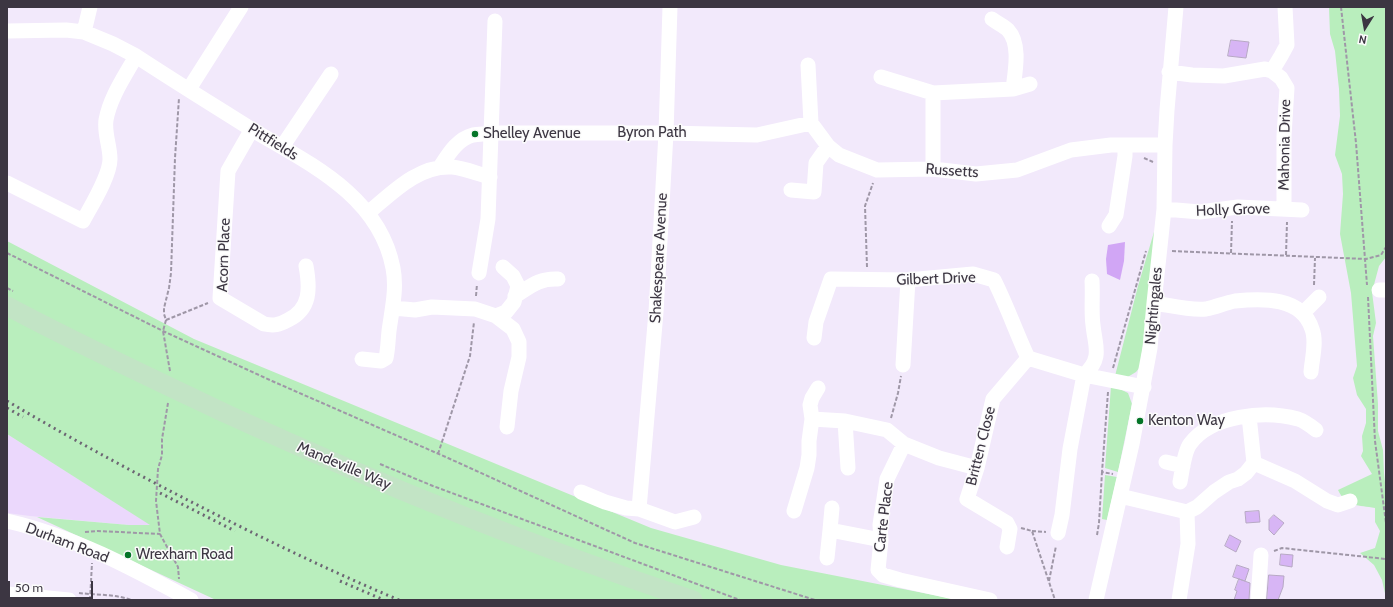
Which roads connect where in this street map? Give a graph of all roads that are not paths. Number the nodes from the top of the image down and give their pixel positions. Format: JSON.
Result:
{"nodes":[{"id":1,"x":90,"y":7,"type":"edge"},
{"id":2,"x":241,"y":7,"type":"edge"},
{"id":3,"x":670,"y":7,"type":"edge"},
{"id":4,"x":1176,"y":7,"type":"edge"},
{"id":5,"x":1285,"y":7,"type":"edge"},
{"id":6,"x":992,"y":19,"type":"dead end"},
{"id":7,"x":495,"y":21,"type":"dead end"},
{"id":8,"x":7,"y":31,"type":"edge"},
{"id":9,"x":84,"y":32,"type":"junction"},
{"id":10,"x":136,"y":56,"type":"junction"},
{"id":11,"x":808,"y":65,"type":"dead end"},
{"id":12,"x":1272,"y":71,"type":"junction"},
{"id":13,"x":1170,"y":72,"type":"junction"},
{"id":14,"x":331,"y":74,"type":"dead end"},
{"id":15,"x":881,"y":76,"type":"dead end"},
{"id":16,"x":1030,"y":84,"type":"dead end"},
{"id":17,"x":1012,"y":89,"type":"junction"},
{"id":18,"x":184,"y":92,"type":"junction"},
{"id":19,"x":933,"y":93,"type":"junction"},
{"id":20,"x":811,"y":123,"type":"junction"},
{"id":21,"x":252,"y":129,"type":"junction"},
{"id":22,"x":492,"y":133,"type":"junction"},
{"id":23,"x":666,"y":133,"type":"junction"},
{"id":24,"x":1165,"y":145,"type":"junction"},
{"id":25,"x":828,"y":146,"type":"junction"},
{"id":26,"x":282,"y":147,"type":"junction"},
{"id":27,"x":1125,"y":150,"type":"junction"},
{"id":28,"x":440,"y":167,"type":"junction"},
{"id":29,"x":933,"y":169,"type":"junction"},
{"id":30,"x":490,"y":177,"type":"junction"},
{"id":31,"x":7,"y":183,"type":"edge"},
{"id":32,"x":791,"y":190,"type":"dead end"},
{"id":33,"x":1291,"y":209,"type":"joint"},
{"id":34,"x":1164,"y":210,"type":"junction"},
{"id":35,"x":368,"y":213,"type":"junction"},
{"id":36,"x":1109,"y":226,"type":"dead end"},
{"id":37,"x":306,"y":266,"type":"dead end"},
{"id":38,"x":503,"y":267,"type":"dead end"},
{"id":39,"x":478,"y":273,"type":"road end"},
{"id":40,"x":558,"y":279,"type":"dead end"},
{"id":41,"x":908,"y":280,"type":"junction"},
{"id":42,"x":1092,"y":281,"type":"dead end"},
{"id":43,"x":515,"y":296,"type":"junction"},
{"id":44,"x":10,"y":299,"type":"edge"},
{"id":45,"x":1317,"y":299,"type":"road end"},
{"id":46,"x":1154,"y":303,"type":"junction"},
{"id":47,"x":393,"y":308,"type":"junction"},
{"id":48,"x":1303,"y":313,"type":"junction"},
{"id":49,"x":496,"y":316,"type":"junction"},
{"id":50,"x":814,"y":338,"type":"dead end"},
{"id":51,"x":1028,"y":358,"type":"junction"},
{"id":52,"x":362,"y":359,"type":"dead end"},
{"id":53,"x":903,"y":365,"type":"road end"},
{"id":54,"x":1311,"y":372,"type":"dead end"},
{"id":55,"x":1084,"y":375,"type":"junction"},
{"id":56,"x":1144,"y":387,"type":"junction"},
{"id":57,"x":818,"y":388,"type":"dead end"},
{"id":58,"x":1249,"y":416,"type":"junction"},
{"id":59,"x":812,"y":419,"type":"junction"},
{"id":60,"x":845,"y":421,"type":"junction"},
{"id":61,"x":507,"y":427,"type":"dead end"},
{"id":62,"x":1316,"y":430,"type":"dead end"},
{"id":63,"x":904,"y":444,"type":"junction"},
{"id":64,"x":1166,"y":462,"type":"dead end"},
{"id":65,"x":1254,"y":463,"type":"junction"},
{"id":66,"x":1183,"y":466,"type":"junction"},
{"id":67,"x":848,"y":468,"type":"dead end"},
{"id":68,"x":977,"y":468,"type":"junction"},
{"id":69,"x":1180,"y":482,"type":"dead end"},
{"id":70,"x":581,"y":492,"type":"dead end"},
{"id":71,"x":1120,"y":496,"type":"junction"},
{"id":72,"x":1350,"y":501,"type":"dead end"},
{"id":73,"x":832,"y":508,"type":"dead end"},
{"id":74,"x":639,"y":509,"type":"junction"},
{"id":75,"x":794,"y":511,"type":"dead end"},
{"id":76,"x":1187,"y":512,"type":"junction"},
{"id":77,"x":694,"y":517,"type":"dead end"},
{"id":78,"x":7,"y":521,"type":"edge"},
{"id":79,"x":830,"y":530,"type":"junction"},
{"id":80,"x":1058,"y":533,"type":"road end"},
{"id":81,"x":881,"y":540,"type":"junction"},
{"id":82,"x":1007,"y":547,"type":"dead end"},
{"id":83,"x":1261,"y":556,"type":"road end"},
{"id":84,"x":827,"y":558,"type":"dead end"},
{"id":85,"x":7,"y":594,"type":"edge"},
{"id":86,"x":69,"y":600,"type":"edge"},
{"id":87,"x":191,"y":600,"type":"edge"},
{"id":88,"x":693,"y":600,"type":"edge"},
{"id":89,"x":990,"y":600,"type":"edge"},
{"id":90,"x":1096,"y":600,"type":"edge"},
{"id":91,"x":1179,"y":600,"type":"edge"},
{"id":92,"x":1258,"y":600,"type":"edge"}],
"edges":[{"from":1,"to":9,"type":"street"},
{"from":2,"to":18,"type":"street"},
{"from":3,"to":23,"type":"street","name":"Shakespeare Avenue"},
{"from":4,"to":13,"type":"street","name":"Nightingales"},
{"from":5,"to":12,"type":"street"},
{"from":6,"to":17,"type":"street"},
{"from":7,"to":22,"type":"street"},
{"from":8,"to":9,"type":"street","name":"Pittfields"},
{"from":9,"to":10,"type":"street","name":"Pittfields"},
{"from":10,"to":18,"type":"street","name":"Pittfields"},
{"from":10,"to":31,"type":"street"},
{"from":11,"to":20,"type":"street"},
{"from":12,"to":13,"type":"street"},
{"from":12,"to":33,"type":"street","name":"Mahonia Drive"},
{"from":13,"to":24,"type":"street","name":"Nightingales"},
{"from":14,"to":26,"type":"street"},
{"from":15,"to":19,"type":"street"},
{"from":16,"to":17,"type":"street"},
{"from":17,"to":19,"type":"street"},
{"from":18,"to":21,"type":"street","name":"Pittfields"},
{"from":19,"to":29,"type":"street"},
{"from":20,"to":23,"type":"street","name":"Byron Path"},
{"from":20,"to":25,"type":"street","name":"Russetts"},
{"from":21,"to":26,"type":"street","name":"Pittfields"},
{"from":21,"to":37,"type":"street","name":"Acorn Place"},
{"from":22,"to":23,"type":"street","name":"Byron Path"},
{"from":22,"to":28,"type":"street","name":"Byron Path"},
{"from":22,"to":30,"type":"street"},
{"from":23,"to":74,"type":"street","name":"Shakespeare Avenue"},
{"from":24,"to":27,"type":"street","name":"Russetts"},
{"from":24,"to":34,"type":"street","name":"Nightingales"},
{"from":25,"to":29,"type":"street","name":"Russetts"},
{"from":25,"to":32,"type":"street"},
{"from":26,"to":35,"type":"street","name":"Pittfields"},
{"from":27,"to":29,"type":"street","name":"Russetts"},
{"from":27,"to":36,"type":"street"},
{"from":28,"to":30,"type":"street"},
{"from":28,"to":35,"type":"street"},
{"from":30,"to":39,"type":"street"},
{"from":33,"to":34,"type":"street","name":"Holly Grove"},
{"from":34,"to":46,"type":"street","name":"Nightingales"},
{"from":35,"to":47,"type":"street","name":"Pittfields"},
{"from":38,"to":43,"type":"street"},
{"from":40,"to":43,"type":"street"},
{"from":41,"to":50,"type":"street","name":"Gilbert Drive"},
{"from":41,"to":51,"type":"street","name":"Gilbert Drive"},
{"from":41,"to":53,"type":"street"},
{"from":42,"to":55,"type":"street"},
{"from":43,"to":49,"type":"street"},
{"from":44,"to":88,"type":"main road","name":"Mandeville Way"},
{"from":45,"to":48,"type":"street"},
{"from":46,"to":48,"type":"street"},
{"from":46,"to":56,"type":"street","name":"Nightingales"},
{"from":47,"to":49,"type":"street"},
{"from":47,"to":52,"type":"street","name":"Pittfields"},
{"from":48,"to":54,"type":"street"},
{"from":49,"to":61,"type":"street"},
{"from":51,"to":55,"type":"street"},
{"from":51,"to":68,"type":"street","name":"Britten Close"},
{"from":55,"to":56,"type":"street"},
{"from":55,"to":80,"type":"street"},
{"from":56,"to":71,"type":"street","name":"Nightingales"},
{"from":57,"to":59,"type":"street"},
{"from":58,"to":62,"type":"street"},
{"from":58,"to":65,"type":"street"},
{"from":58,"to":66,"type":"street"},
{"from":59,"to":60,"type":"street"},
{"from":59,"to":75,"type":"street"},
{"from":60,"to":63,"type":"street"},
{"from":60,"to":67,"type":"street"},
{"from":63,"to":68,"type":"street"},
{"from":63,"to":81,"type":"street","name":"Carte Place"},
{"from":64,"to":66,"type":"street"},
{"from":65,"to":72,"type":"street"},
{"from":65,"to":76,"type":"street"},
{"from":66,"to":69,"type":"street"},
{"from":68,"to":82,"type":"street","name":"Britten Close"},
{"from":70,"to":74,"type":"street"},
{"from":71,"to":76,"type":"street"},
{"from":71,"to":90,"type":"street","name":"Nightingales"},
{"from":73,"to":79,"type":"street"},
{"from":74,"to":77,"type":"street"},
{"from":76,"to":91,"type":"street"},
{"from":78,"to":87,"type":"street","name":"Durham Road"},
{"from":79,"to":81,"type":"street"},
{"from":79,"to":84,"type":"street"},
{"from":81,"to":89,"type":"street","name":"Carte Place"},
{"from":83,"to":92,"type":"street"},
{"from":85,"to":86,"type":"street"}]}
